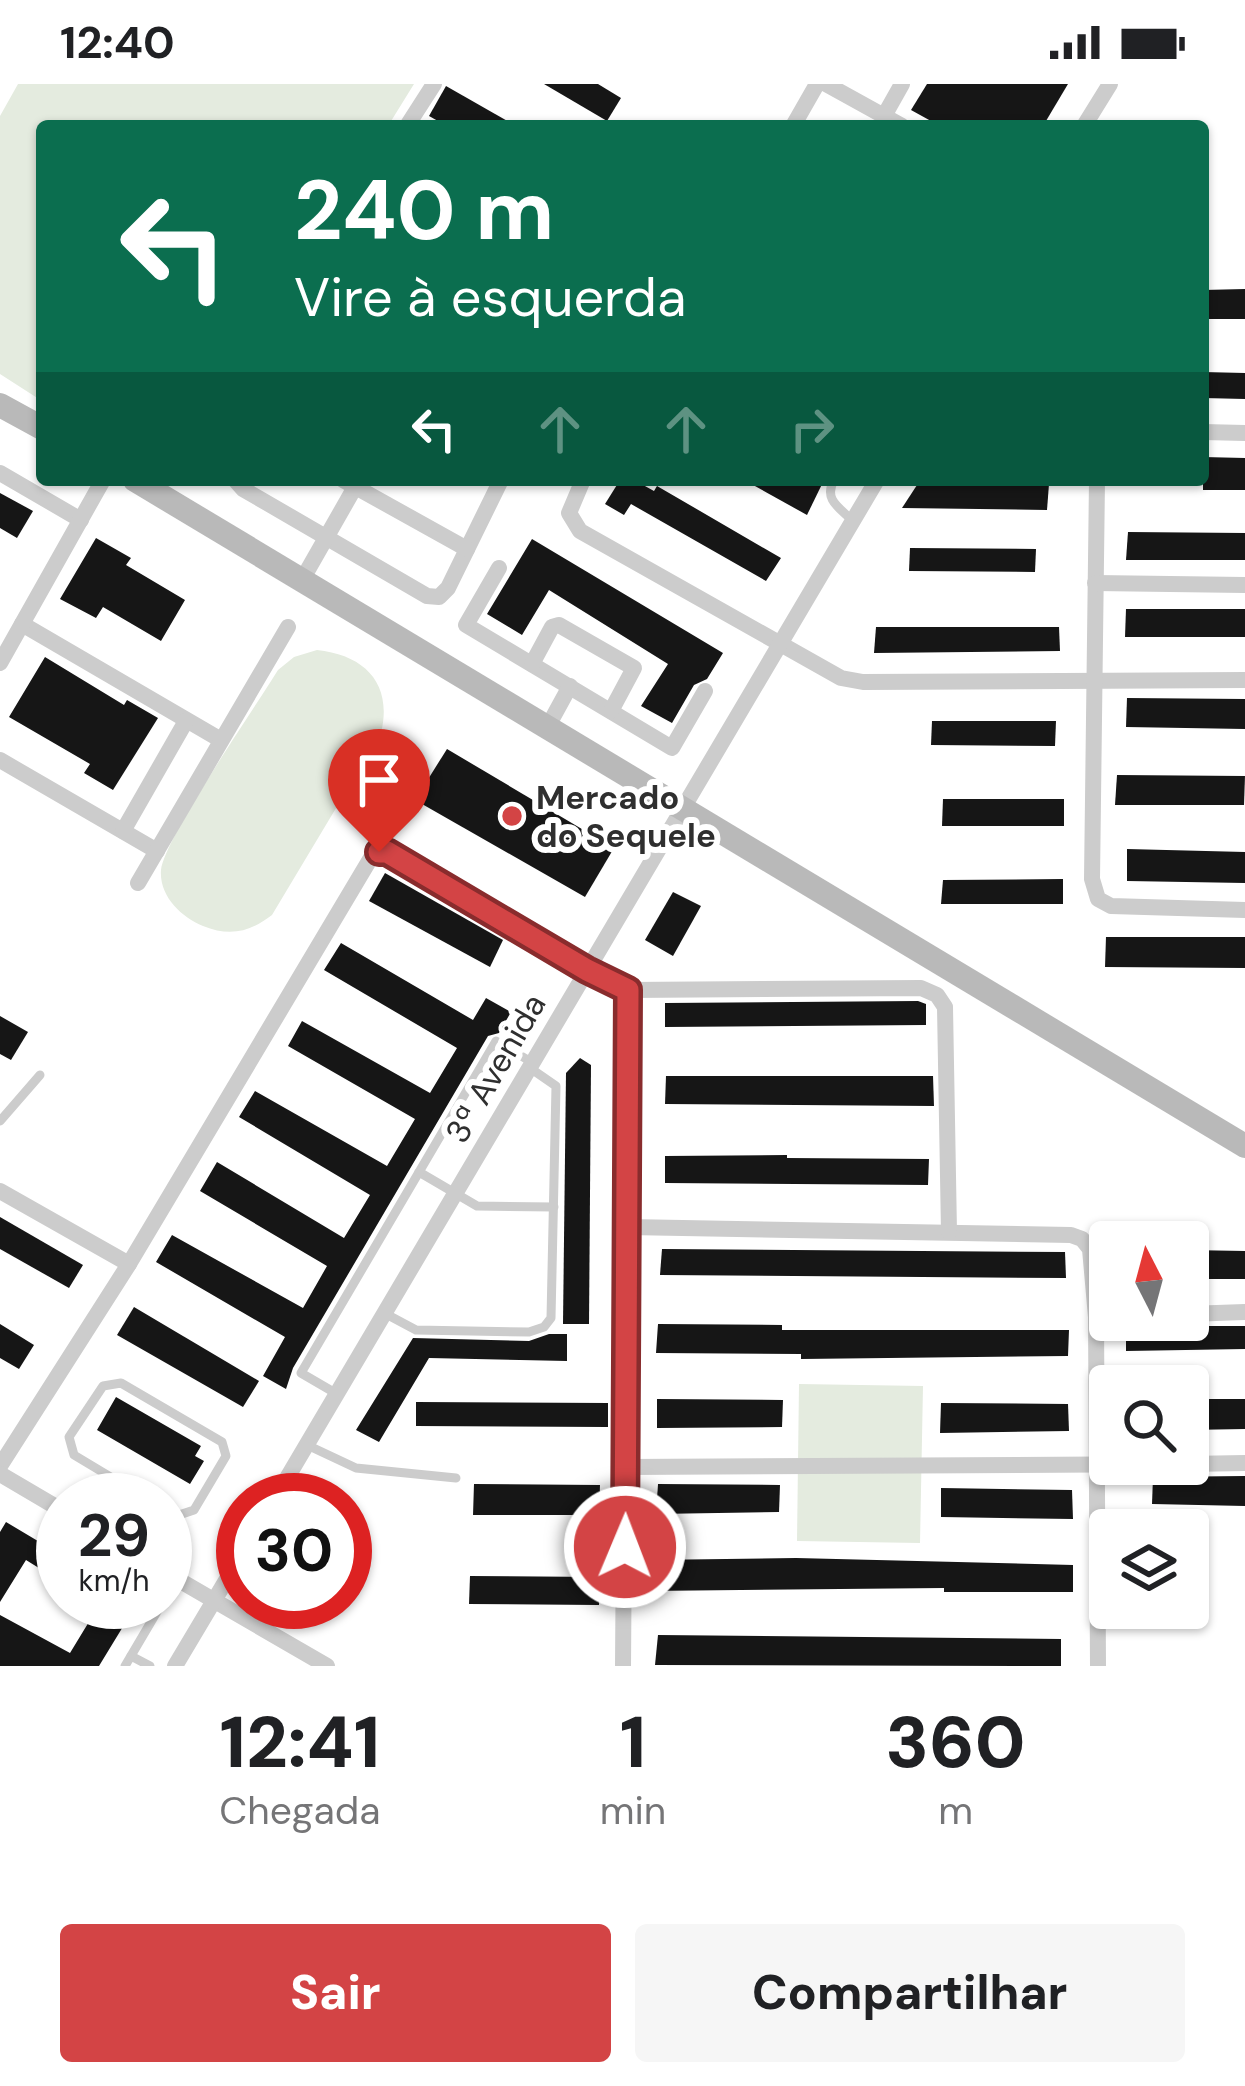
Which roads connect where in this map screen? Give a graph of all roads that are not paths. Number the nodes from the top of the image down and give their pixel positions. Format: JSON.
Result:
{"nodes":[{"id":1,"x":434,"y":84,"type":"edge"},
{"id":2,"x":822,"y":84,"type":"edge"},
{"id":3,"x":902,"y":84,"type":"edge"},
{"id":4,"x":1110,"y":84,"type":"edge"},
{"id":5,"x":884,"y":116,"type":"junction"},
{"id":6,"x":411,"y":120,"type":"edge"},
{"id":7,"x":797,"y":120,"type":"edge"},
{"id":8,"x":891,"y":120,"type":"edge"},
{"id":9,"x":1088,"y":120,"type":"edge"},
{"id":10,"x":0,"y":405,"type":"edge"},
{"id":11,"x":36,"y":425,"type":"edge"},
{"id":12,"x":1209,"y":432,"type":"edge"},
{"id":13,"x":1245,"y":433,"type":"edge"},
{"id":14,"x":0,"y":473,"type":"edge"},
{"id":15,"x":100,"y":486,"type":"edge"},
{"id":16,"x":145,"y":486,"type":"edge"},
{"id":17,"x":241,"y":486,"type":"edge"},
{"id":18,"x":348,"y":486,"type":"edge"},
{"id":19,"x":354,"y":486,"type":"edge"},
{"id":20,"x":498,"y":486,"type":"edge"},
{"id":21,"x":580,"y":486,"type":"edge"},
{"id":22,"x":831,"y":486,"type":"edge"},
{"id":23,"x":874,"y":486,"type":"edge"},
{"id":24,"x":1097,"y":486,"type":"edge"},
{"id":25,"x":80,"y":520,"type":"junction"},
{"id":26,"x":854,"y":520,"type":"junction"},
{"id":27,"x":326,"y":534,"type":"junction"},
{"id":28,"x":467,"y":549,"type":"junction"},
{"id":29,"x":499,"y":568,"type":"dead end"},
{"id":30,"x":302,"y":580,"type":"junction"},
{"id":31,"x":1095,"y":583,"type":"junction"},
{"id":32,"x":1245,"y":585,"type":"edge"},
{"id":33,"x":22,"y":623,"type":"junction"},
{"id":34,"x":288,"y":628,"type":"dead end"},
{"id":35,"x":782,"y":644,"type":"junction"},
{"id":36,"x":0,"y":663,"type":"edge"},
{"id":37,"x":532,"y":664,"type":"junction"},
{"id":38,"x":1245,"y":680,"type":"edge"},
{"id":39,"x":1093,"y":683,"type":"junction"},
{"id":40,"x":570,"y":686,"type":"junction"},
{"id":41,"x":705,"y":691,"type":"dead end"},
{"id":42,"x":610,"y":711,"type":"junction"},
{"id":43,"x":186,"y":721,"type":"junction"},
{"id":44,"x":547,"y":728,"type":"junction"},
{"id":45,"x":221,"y":740,"type":"junction"},
{"id":46,"x":0,"y":760,"type":"edge"},
{"id":47,"x":683,"y":811,"type":"junction"},
{"id":48,"x":123,"y":831,"type":"junction"},
{"id":49,"x":157,"y":850,"type":"junction"},
{"id":50,"x":138,"y":883,"type":"dead end"},
{"id":51,"x":1245,"y":910,"type":"edge"},
{"id":52,"x":587,"y":970,"type":"junction"},
{"id":53,"x":628,"y":990,"type":"junction"},
{"id":54,"x":531,"y":1066,"type":"junction"},
{"id":55,"x":40,"y":1075,"type":"dead end"},
{"id":56,"x":0,"y":1121,"type":"edge"},
{"id":57,"x":1245,"y":1146,"type":"edge"},
{"id":58,"x":419,"y":1172,"type":"junction"},
{"id":59,"x":0,"y":1191,"type":"edge"},
{"id":60,"x":456,"y":1193,"type":"junction"},
{"id":61,"x":554,"y":1207,"type":"junction"},
{"id":62,"x":628,"y":1227,"type":"junction"},
{"id":63,"x":949,"y":1232,"type":"junction"},
{"id":64,"x":1089,"y":1248,"type":"edge"},
{"id":65,"x":129,"y":1264,"type":"junction"},
{"id":66,"x":1245,"y":1312,"type":"edge"},
{"id":67,"x":386,"y":1313,"type":"junction"},
{"id":68,"x":1209,"y":1313,"type":"edge"},
{"id":69,"x":337,"y":1394,"type":"junction"},
{"id":70,"x":307,"y":1445,"type":"junction"},
{"id":71,"x":1245,"y":1463,"type":"edge"},
{"id":72,"x":1209,"y":1464,"type":"edge"},
{"id":73,"x":1089,"y":1465,"type":"edge"},
{"id":74,"x":626,"y":1467,"type":"junction"},
{"id":75,"x":0,"y":1470,"type":"edge"},
{"id":76,"x":104,"y":1473,"type":"edge"},
{"id":77,"x":290,"y":1473,"type":"edge"},
{"id":78,"x":456,"y":1478,"type":"dead end"},
{"id":79,"x":1094,"y":1485,"type":"edge"},
{"id":80,"x":36,"y":1493,"type":"edge"},
{"id":81,"x":192,"y":1511,"type":"edge"},
{"id":82,"x":192,"y":1588,"type":"edge"},
{"id":83,"x":216,"y":1596,"type":"edge"},
{"id":84,"x":213,"y":1601,"type":"junction"},
{"id":85,"x":147,"y":1629,"type":"edge"},
{"id":86,"x":128,"y":1661,"type":"edge"},
{"id":87,"x":150,"y":1666,"type":"edge"},
{"id":88,"x":175,"y":1666,"type":"edge"},
{"id":89,"x":327,"y":1666,"type":"edge"},
{"id":90,"x":623,"y":1666,"type":"edge"},
{"id":91,"x":1098,"y":1666,"type":"edge"}],
"edges":[{"from":1,"to":6,"type":"street"},
{"from":2,"to":5,"type":"street"},
{"from":2,"to":7,"type":"street"},
{"from":3,"to":5,"type":"street"},
{"from":4,"to":9,"type":"street"},
{"from":5,"to":8,"type":"street"},
{"from":10,"to":11,"type":"street"},
{"from":12,"to":13,"type":"street"},
{"from":14,"to":25,"type":"street"},
{"from":15,"to":25,"type":"street"},
{"from":16,"to":30,"type":"street"},
{"from":17,"to":27,"type":"street"},
{"from":18,"to":27,"type":"street"},
{"from":19,"to":28,"type":"street"},
{"from":20,"to":28,"type":"street"},
{"from":21,"to":35,"type":"street"},
{"from":22,"to":26,"type":"lane"},
{"from":23,"to":26,"type":"street","name":"3ª Avenida"},
{"from":24,"to":31,"type":"street"},
{"from":25,"to":33,"type":"street"},
{"from":26,"to":35,"type":"street","name":"3ª Avenida"},
{"from":27,"to":28,"type":"street"},
{"from":27,"to":30,"type":"street"},
{"from":29,"to":37,"type":"street"},
{"from":30,"to":44,"type":"street"},
{"from":31,"to":32,"type":"street"},
{"from":31,"to":39,"type":"street"},
{"from":33,"to":36,"type":"street"},
{"from":33,"to":43,"type":"street"},
{"from":34,"to":45,"type":"street"},
{"from":35,"to":39,"type":"street"},
{"from":35,"to":47,"type":"street","name":"3ª Avenida"},
{"from":37,"to":40,"type":"street"},
{"from":37,"to":42,"type":"street"},
{"from":38,"to":39,"type":"street"},
{"from":39,"to":51,"type":"street"},
{"from":40,"to":42,"type":"street"},
{"from":40,"to":44,"type":"street"},
{"from":41,"to":42,"type":"street"},
{"from":43,"to":45,"type":"street"},
{"from":43,"to":48,"type":"street"},
{"from":44,"to":47,"type":"street"},
{"from":45,"to":49,"type":"street"},
{"from":46,"to":48,"type":"street"},
{"from":47,"to":52,"type":"street","name":"3ª Avenida"},
{"from":47,"to":57,"type":"street"},
{"from":48,"to":49,"type":"street"},
{"from":49,"to":50,"type":"street"},
{"from":52,"to":53,"type":"street"},
{"from":52,"to":54,"type":"street","name":"3ª Avenida"},
{"from":52,"to":65,"type":"street"},
{"from":53,"to":62,"type":"street"},
{"from":53,"to":63,"type":"street"},
{"from":54,"to":58,"type":"lane"},
{"from":54,"to":60,"type":"street","name":"3ª Avenida"},
{"from":54,"to":61,"type":"lane"},
{"from":55,"to":56,"type":"lane"},
{"from":58,"to":60,"type":"lane"},
{"from":58,"to":69,"type":"lane"},
{"from":59,"to":65,"type":"street"},
{"from":60,"to":61,"type":"lane"},
{"from":60,"to":67,"type":"street","name":"3ª Avenida"},
{"from":61,"to":67,"type":"lane"},
{"from":62,"to":63,"type":"street"},
{"from":62,"to":74,"type":"street"},
{"from":63,"to":64,"type":"street"},
{"from":65,"to":75,"type":"street"},
{"from":66,"to":68,"type":"street"},
{"from":67,"to":69,"type":"street","name":"3ª Avenida"},
{"from":69,"to":70,"type":"street","name":"3ª Avenida"},
{"from":70,"to":77,"type":"street","name":"3ª Avenida"},
{"from":70,"to":78,"type":"lane"},
{"from":71,"to":72,"type":"street"},
{"from":73,"to":74,"type":"street"},
{"from":74,"to":90,"type":"street"},
{"from":75,"to":80,"type":"street"},
{"from":76,"to":81,"type":"lane"},
{"from":79,"to":91,"type":"street"},
{"from":82,"to":84,"type":"street"},
{"from":83,"to":84,"type":"street"},
{"from":84,"to":88,"type":"street"},
{"from":84,"to":89,"type":"street"},
{"from":85,"to":86,"type":"lane"},
{"from":86,"to":87,"type":"lane"}]}
